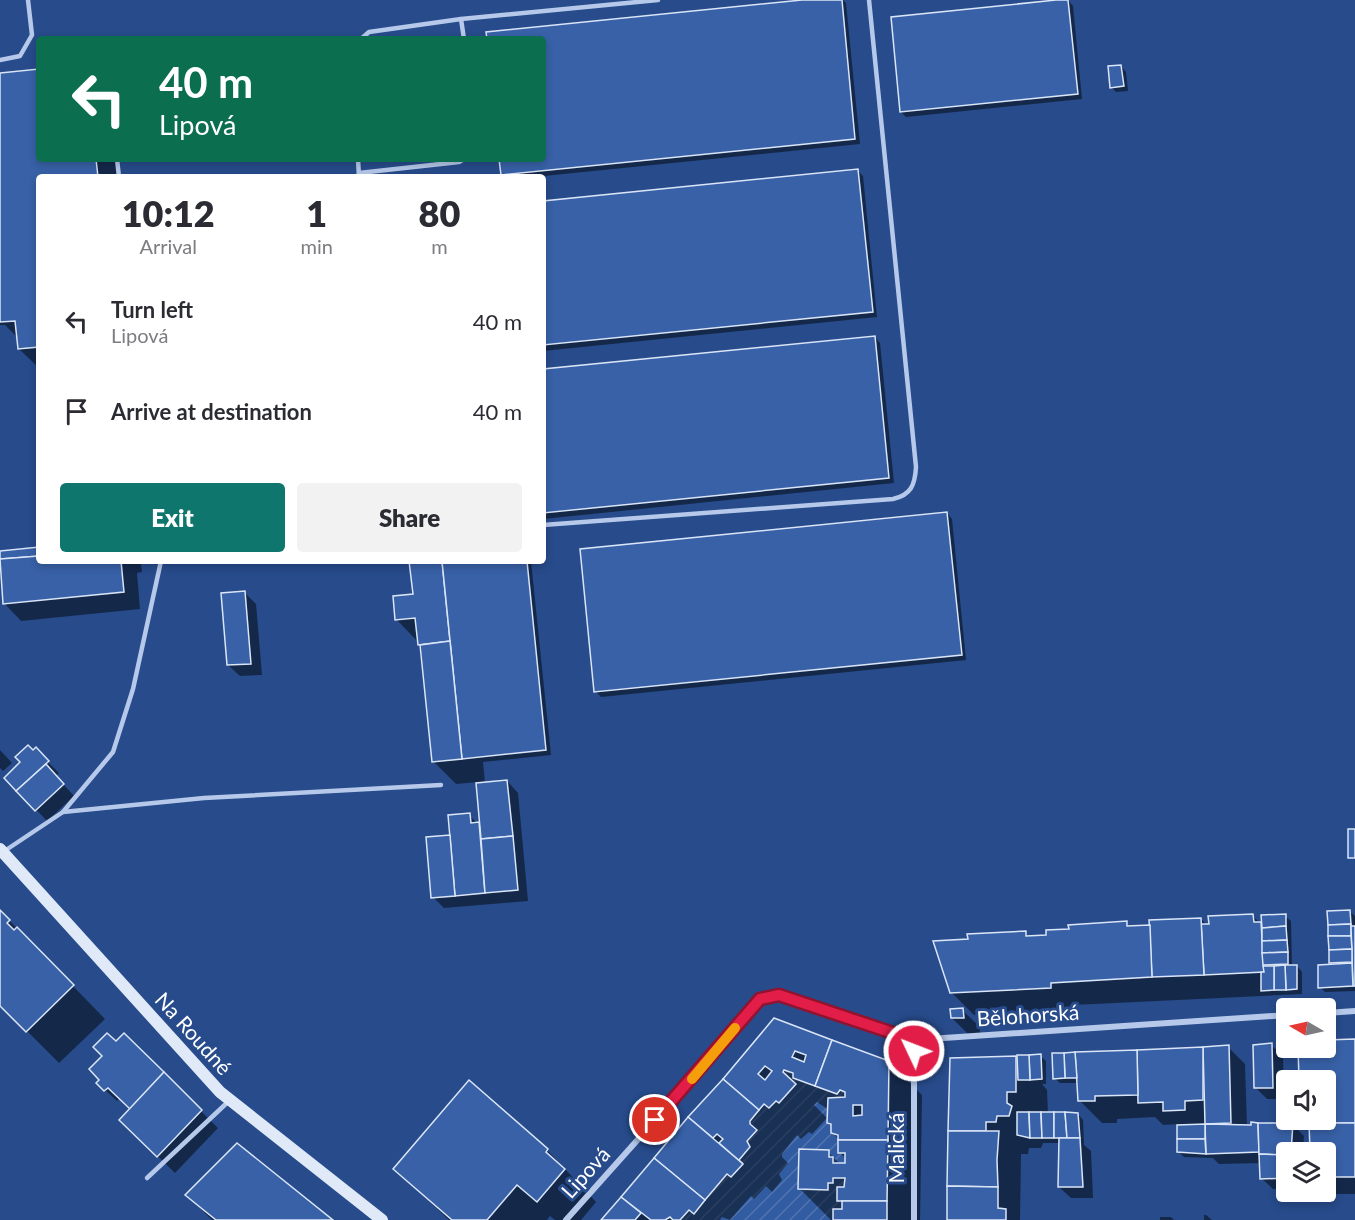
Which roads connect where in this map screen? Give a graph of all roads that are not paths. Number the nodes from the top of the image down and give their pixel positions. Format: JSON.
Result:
{"nodes":[{"id":1,"x":28,"y":0,"type":"edge"},
{"id":2,"x":658,"y":0,"type":"edge"},
{"id":3,"x":869,"y":0,"type":"edge"},
{"id":4,"x":461,"y":19,"type":"junction"},
{"id":5,"x":364,"y":36,"type":"edge"},
{"id":6,"x":464,"y":36,"type":"edge"},
{"id":7,"x":0,"y":60,"type":"edge"},
{"id":8,"x":459,"y":162,"type":"edge"},
{"id":9,"x":367,"y":174,"type":"edge"},
{"id":10,"x":546,"y":525,"type":"edge"},
{"id":11,"x":160,"y":564,"type":"edge"},
{"id":12,"x":441,"y":785,"type":"dead end"},
{"id":13,"x":63,"y":812,"type":"junction"},
{"id":14,"x":2,"y":850,"type":"edge"},
{"id":15,"x":779,"y":995,"type":"joint"},
{"id":16,"x":1355,"y":1011,"type":"edge"},
{"id":17,"x":1336,"y":1012,"type":"edge"},
{"id":18,"x":1276,"y":1016,"type":"edge"},
{"id":19,"x":914,"y":1040,"type":"junction"},
{"id":20,"x":230,"y":1100,"type":"junction"},
{"id":21,"x":147,"y":1178,"type":"dead end"},
{"id":22,"x":382,"y":1220,"type":"edge"},
{"id":23,"x":566,"y":1220,"type":"edge"},
{"id":24,"x":914,"y":1220,"type":"edge"}],
"edges":[{"from":1,"to":7,"type":"lane"},
{"from":2,"to":4,"type":"lane"},
{"from":3,"to":10,"type":"lane"},
{"from":4,"to":5,"type":"lane"},
{"from":4,"to":6,"type":"lane"},
{"from":8,"to":9,"type":"lane"},
{"from":11,"to":13,"type":"lane"},
{"from":12,"to":13,"type":"lane"},
{"from":13,"to":14,"type":"lane"},
{"from":14,"to":20,"type":"street","name":"Na Roudné"},
{"from":15,"to":19,"type":"street","name":"Bělohorská"},
{"from":15,"to":23,"type":"street","name":"Lipová"},
{"from":16,"to":17,"type":"street"},
{"from":18,"to":19,"type":"street","name":"Bělohorská"},
{"from":19,"to":24,"type":"street","name":"Malická"},
{"from":20,"to":21,"type":"lane"},
{"from":20,"to":22,"type":"street","name":"Na Roudné"}]}
